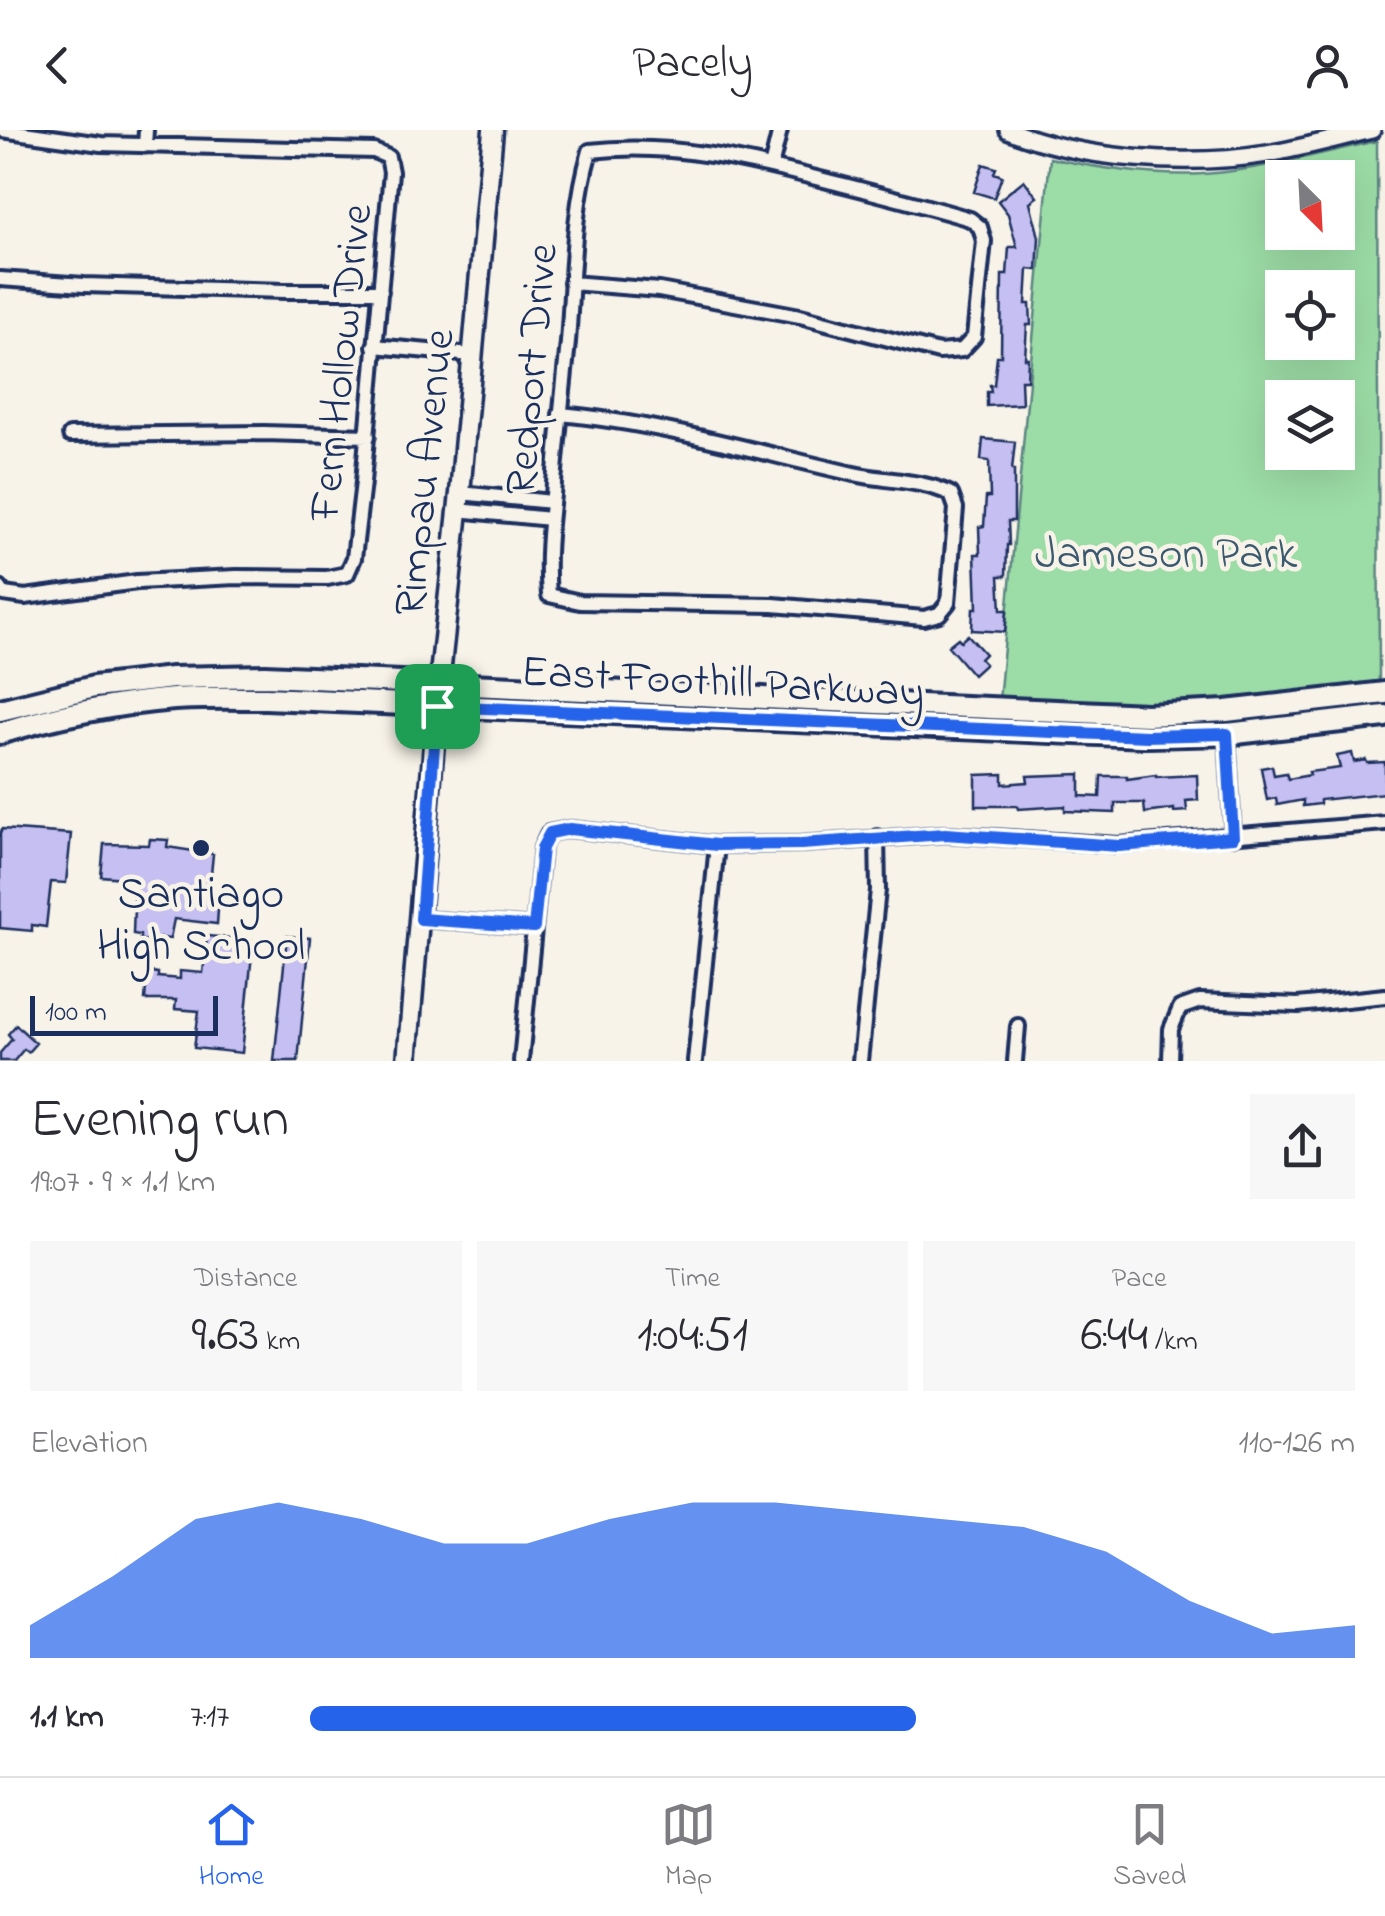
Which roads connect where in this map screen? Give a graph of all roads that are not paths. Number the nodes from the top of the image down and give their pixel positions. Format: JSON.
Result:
{"nodes":[{"id":1,"x":2,"y":130,"type":"edge"},
{"id":2,"x":146,"y":130,"type":"edge"},
{"id":3,"x":493,"y":130,"type":"edge"},
{"id":4,"x":780,"y":130,"type":"edge"},
{"id":5,"x":1008,"y":130,"type":"edge"},
{"id":6,"x":1372,"y":130,"type":"edge"},
{"id":7,"x":145,"y":146,"type":"junction"},
{"id":8,"x":771,"y":167,"type":"junction"},
{"id":9,"x":0,"y":279,"type":"edge"},
{"id":10,"x":572,"y":282,"type":"junction"},
{"id":11,"x":381,"y":291,"type":"junction"},
{"id":12,"x":374,"y":346,"type":"junction"},
{"id":13,"x":472,"y":355,"type":"junction"},
{"id":14,"x":560,"y":414,"type":"junction"},
{"id":15,"x":70,"y":435,"type":"dead end"},
{"id":16,"x":368,"y":436,"type":"junction"},
{"id":17,"x":459,"y":502,"type":"junction"},
{"id":18,"x":552,"y":502,"type":"junction"},
{"id":19,"x":550,"y":519,"type":"junction"},
{"id":20,"x":2,"y":591,"type":"edge"},
{"id":21,"x":1385,"y":693,"type":"edge"},
{"id":22,"x":438,"y":695,"type":"junction"},
{"id":23,"x":0,"y":710,"type":"edge"},
{"id":24,"x":1385,"y":716,"type":"edge"},
{"id":25,"x":0,"y":733,"type":"edge"},
{"id":26,"x":1227,"y":734,"type":"junction"},
{"id":27,"x":1385,"y":823,"type":"edge"},
{"id":28,"x":877,"y":837,"type":"junction"},
{"id":29,"x":1233,"y":837,"type":"junction"},
{"id":30,"x":717,"y":845,"type":"junction"},
{"id":31,"x":421,"y":919,"type":"junction"},
{"id":32,"x":534,"y":927,"type":"junction"},
{"id":33,"x":1385,"y":996,"type":"edge"},
{"id":34,"x":1018,"y":1026,"type":"dead end"},
{"id":35,"x":407,"y":1061,"type":"edge"},
{"id":36,"x":521,"y":1061,"type":"edge"},
{"id":37,"x":695,"y":1061,"type":"edge"},
{"id":38,"x":860,"y":1061,"type":"edge"},
{"id":39,"x":1015,"y":1061,"type":"edge"},
{"id":40,"x":1170,"y":1061,"type":"edge"}],
"edges":[{"from":1,"to":7,"type":"street"},
{"from":2,"to":7,"type":"street"},
{"from":3,"to":13,"type":"main road","name":"Rimpau Avenue"},
{"from":4,"to":8,"type":"street"},
{"from":5,"to":6,"type":"street"},
{"from":7,"to":11,"type":"street","name":"Fern Hollow Drive"},
{"from":8,"to":10,"type":"street","name":"Redport Drive"},
{"from":8,"to":10,"type":"street"},
{"from":9,"to":11,"type":"street"},
{"from":10,"to":14,"type":"street","name":"Redport Drive"},
{"from":11,"to":12,"type":"street","name":"Fern Hollow Drive"},
{"from":12,"to":13,"type":"street"},
{"from":12,"to":16,"type":"street","name":"Fern Hollow Drive"},
{"from":13,"to":17,"type":"main road","name":"Rimpau Avenue"},
{"from":14,"to":18,"type":"street","name":"Redport Drive"},
{"from":14,"to":19,"type":"street","name":"Redport Drive"},
{"from":15,"to":16,"type":"street"},
{"from":16,"to":20,"type":"street","name":"Fern Hollow Drive"},
{"from":17,"to":18,"type":"street"},
{"from":17,"to":19,"type":"street"},
{"from":17,"to":22,"type":"main road","name":"Rimpau Avenue"},
{"from":18,"to":19,"type":"street","name":"Redport Drive"},
{"from":21,"to":22,"type":"main road","name":"East Foothill Parkway"},
{"from":22,"to":23,"type":"main road","name":"East Foothill Parkway"},
{"from":22,"to":25,"type":"main road","name":"East Foothill Parkway"},
{"from":22,"to":26,"type":"main road","name":"East Foothill Parkway"},
{"from":22,"to":31,"type":"main road","name":"Rimpau Avenue"},
{"from":24,"to":26,"type":"main road","name":"East Foothill Parkway"},
{"from":26,"to":29,"type":"street"},
{"from":27,"to":29,"type":"street"},
{"from":28,"to":29,"type":"street"},
{"from":28,"to":30,"type":"street"},
{"from":28,"to":38,"type":"street"},
{"from":30,"to":32,"type":"street"},
{"from":30,"to":37,"type":"street"},
{"from":31,"to":32,"type":"street"},
{"from":31,"to":35,"type":"main road","name":"Rimpau Avenue"},
{"from":32,"to":36,"type":"street"},
{"from":33,"to":40,"type":"street"},
{"from":34,"to":39,"type":"street"}]}
